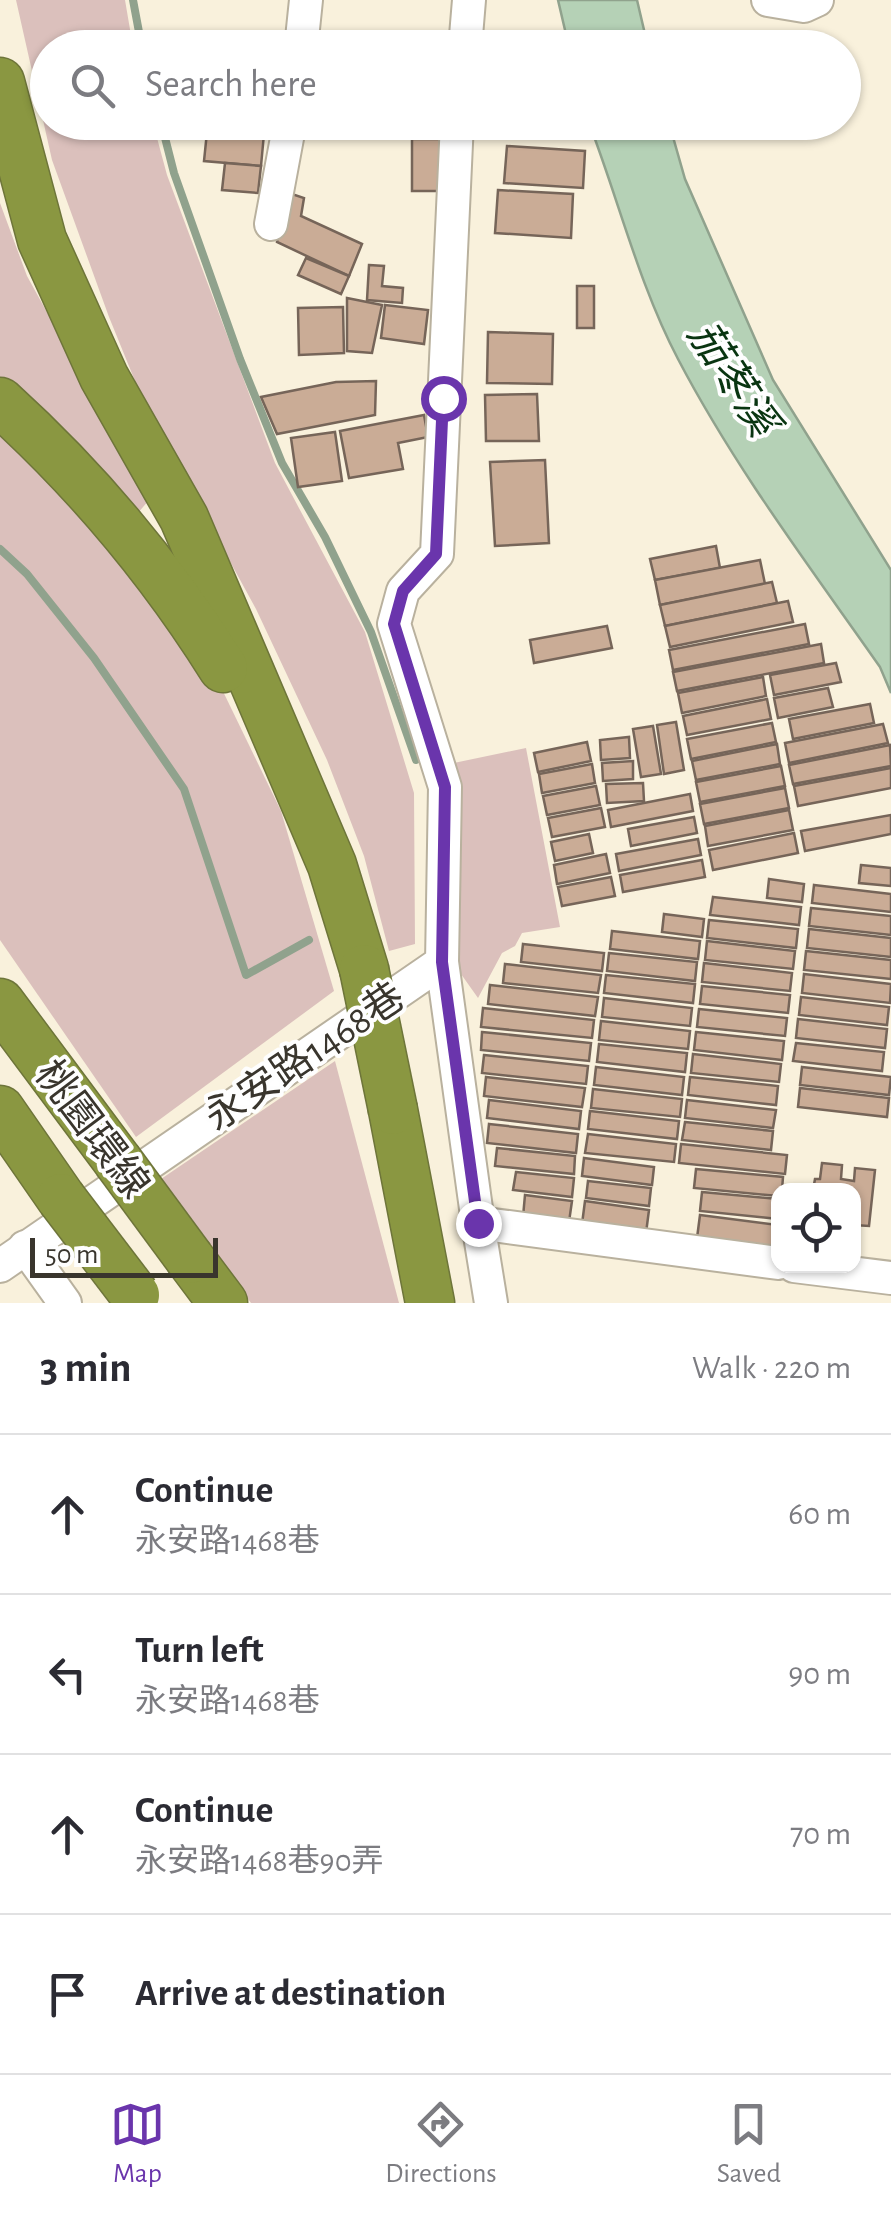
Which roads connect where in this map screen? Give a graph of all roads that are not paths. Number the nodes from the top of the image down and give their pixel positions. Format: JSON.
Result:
{"nodes":[{"id":1,"x":306,"y":0,"type":"edge"},
{"id":2,"x":469,"y":0,"type":"edge"},
{"id":3,"x":768,"y":0,"type":"edge"},
{"id":4,"x":818,"y":0,"type":"edge"},
{"id":5,"x":303,"y":30,"type":"edge"},
{"id":6,"x":466,"y":30,"type":"edge"},
{"id":7,"x":0,"y":82,"type":"edge"},
{"id":8,"x":287,"y":140,"type":"edge"},
{"id":9,"x":456,"y":140,"type":"edge"},
{"id":10,"x":271,"y":224,"type":"dead end"},
{"id":11,"x":0,"y":402,"type":"edge"},
{"id":12,"x":295,"y":780,"type":"junction"},
{"id":13,"x":442,"y":962,"type":"junction"},
{"id":14,"x":0,"y":1003,"type":"edge"},
{"id":15,"x":0,"y":1110,"type":"edge"},
{"id":16,"x":478,"y":1223,"type":"junction"},
{"id":17,"x":12,"y":1256,"type":"edge"},
{"id":18,"x":771,"y":1263,"type":"edge"},
{"id":19,"x":851,"y":1273,"type":"edge"},
{"id":20,"x":891,"y":1278,"type":"edge"},
{"id":21,"x":138,"y":1299,"type":"edge"},
{"id":22,"x":65,"y":1303,"type":"edge"},
{"id":23,"x":222,"y":1303,"type":"edge"},
{"id":24,"x":430,"y":1303,"type":"edge"},
{"id":25,"x":491,"y":1303,"type":"edge"}],
"edges":[{"from":1,"to":5,"type":"street"},
{"from":2,"to":6,"type":"street"},
{"from":3,"to":4,"type":"street"},
{"from":7,"to":12,"type":"highway"},
{"from":8,"to":10,"type":"street"},
{"from":9,"to":13,"type":"street","name":"永安路1468巷"},
{"from":11,"to":12,"type":"highway"},
{"from":12,"to":24,"type":"highway","bridge":true},
{"from":13,"to":16,"type":"street"},
{"from":13,"to":17,"type":"street","name":"永安路1468巷"},
{"from":14,"to":23,"type":"highway","name":"桃園環線","bridge":true},
{"from":15,"to":21,"type":"highway","name":"桃園環線","bridge":true},
{"from":16,"to":18,"type":"street"},
{"from":16,"to":25,"type":"street"},
{"from":17,"to":22,"type":"street"},
{"from":19,"to":20,"type":"street"}]}
